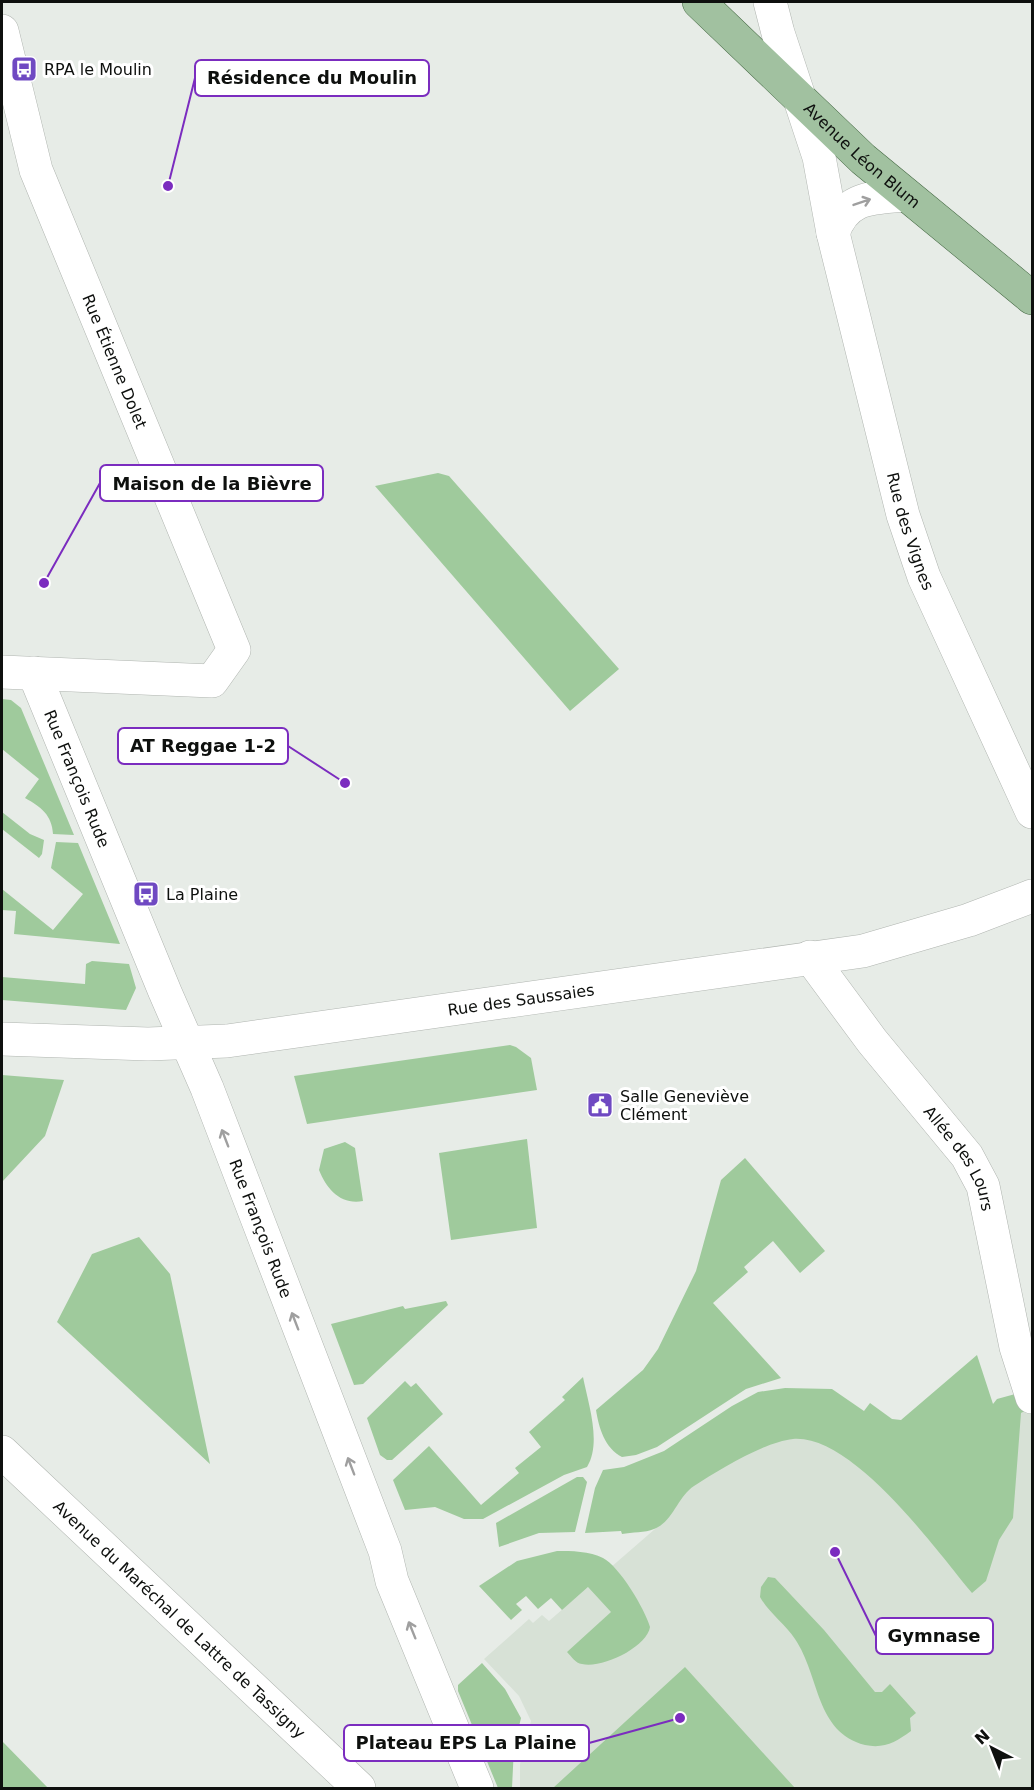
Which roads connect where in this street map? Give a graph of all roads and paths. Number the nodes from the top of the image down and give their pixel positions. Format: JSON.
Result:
{"nodes":[{"id":1,"x":770,"y":2,"type":"edge"},
{"id":2,"x":712,"y":5,"type":"edge"},
{"id":3,"x":2,"y":31,"type":"edge"},
{"id":4,"x":802,"y":102,"type":"junction"},
{"id":5,"x":906,"y":195,"type":"junction"},
{"id":6,"x":834,"y":233,"type":"junction"},
{"id":7,"x":1032,"y":298,"type":"edge"},
{"id":8,"x":2,"y":672,"type":"edge"},
{"id":9,"x":34,"y":673,"type":"junction"},
{"id":10,"x":1032,"y":812,"type":"edge"},
{"id":11,"x":1032,"y":897,"type":"edge"},
{"id":12,"x":810,"y":957,"type":"junction"},
{"id":13,"x":2,"y":1039,"type":"edge"},
{"id":14,"x":188,"y":1044,"type":"junction"},
{"id":15,"x":1032,"y":1396,"type":"edge"},
{"id":16,"x":2,"y":1452,"type":"edge"},
{"id":17,"x":359,"y":1788,"type":"edge"},
{"id":18,"x":477,"y":1788,"type":"edge"}],
"edges":[{"from":1,"to":4,"type":"street","name":"Rue des Vignes"},
{"from":2,"to":4,"type":"main road","name":"Avenue Léon Blum"},
{"from":3,"to":9,"type":"street","name":"Rue Étienne Dolet"},
{"from":4,"to":5,"type":"main road","name":"Avenue Léon Blum"},
{"from":4,"to":6,"type":"street","name":"Rue des Vignes"},
{"from":6,"to":5,"type":"street","one_way":true},
{"from":5,"to":7,"type":"main road","name":"Avenue Léon Blum"},
{"from":6,"to":10,"type":"street","name":"Rue des Vignes"},
{"from":8,"to":9,"type":"street"},
{"from":9,"to":14,"type":"street","name":"Rue François Rude"},
{"from":11,"to":12,"type":"street","name":"Rue des Saussaies"},
{"from":12,"to":14,"type":"street","name":"Rue des Saussaies"},
{"from":12,"to":15,"type":"street","name":"Allée des Lours"},
{"from":13,"to":14,"type":"street","name":"Rue des Saussaies"},
{"from":18,"to":14,"type":"street","name":"Rue François Rude","one_way":true},
{"from":16,"to":17,"type":"street","name":"Avenue du Maréchal de Lattre de Tassigny"}]}
